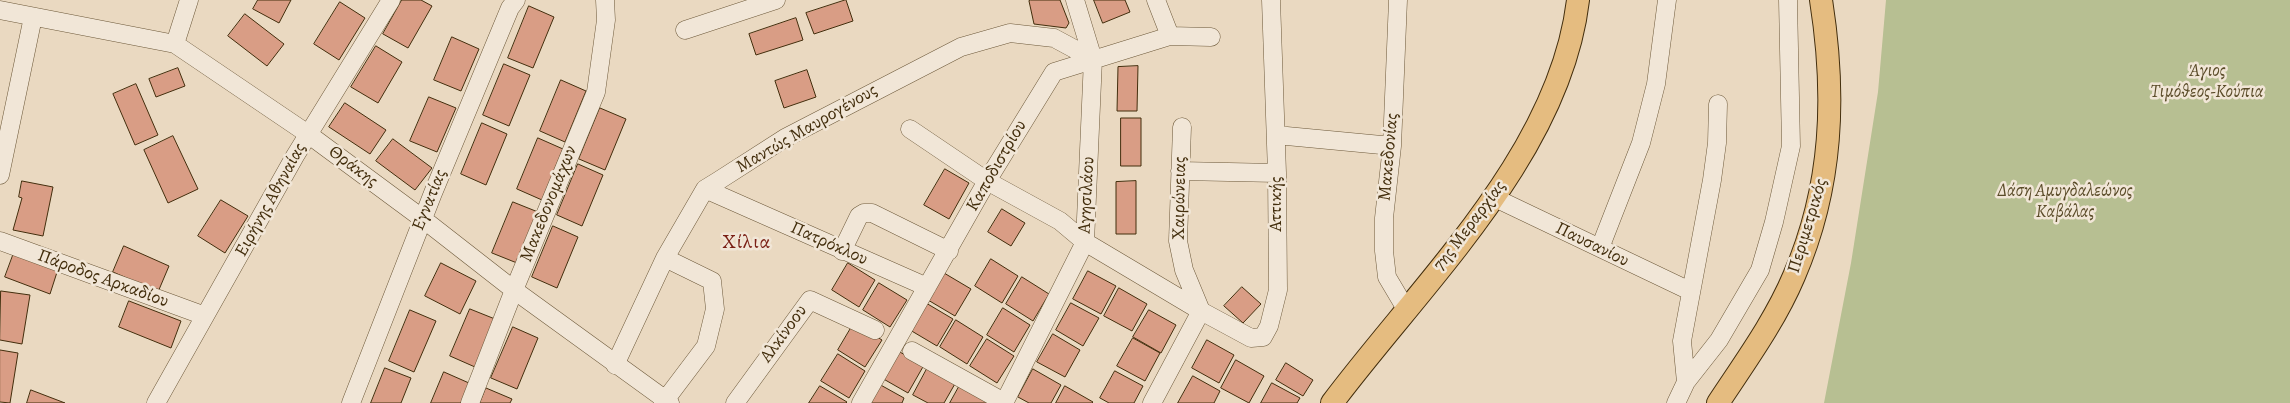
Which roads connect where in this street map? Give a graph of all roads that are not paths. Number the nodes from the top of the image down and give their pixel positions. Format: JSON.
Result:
{"nodes":[{"id":1,"x":8,"y":0,"type":"edge"},
{"id":2,"x":189,"y":0,"type":"edge"},
{"id":3,"x":391,"y":0,"type":"edge"},
{"id":4,"x":516,"y":0,"type":"edge"},
{"id":5,"x":606,"y":0,"type":"edge"},
{"id":6,"x":776,"y":0,"type":"edge"},
{"id":7,"x":1075,"y":0,"type":"edge"},
{"id":8,"x":1156,"y":0,"type":"edge"},
{"id":9,"x":1271,"y":0,"type":"edge"},
{"id":10,"x":1398,"y":0,"type":"edge"},
{"id":11,"x":1578,"y":0,"type":"edge"},
{"id":12,"x":1667,"y":0,"type":"edge"},
{"id":13,"x":1788,"y":0,"type":"edge"},
{"id":14,"x":1821,"y":0,"type":"edge"},
{"id":15,"x":0,"y":10,"type":"edge"},
{"id":16,"x":33,"y":17,"type":"junction"},
{"id":17,"x":685,"y":30,"type":"dead end"},
{"id":18,"x":1170,"y":36,"type":"junction"},
{"id":19,"x":1211,"y":37,"type":"dead end"},
{"id":20,"x":175,"y":44,"type":"junction"},
{"id":21,"x":1093,"y":59,"type":"junction"},
{"id":22,"x":1718,"y":104,"type":"dead end"},
{"id":23,"x":1182,"y":127,"type":"dead end"},
{"id":24,"x":910,"y":129,"type":"dead end"},
{"id":25,"x":308,"y":134,"type":"junction"},
{"id":26,"x":1276,"y":135,"type":"junction"},
{"id":27,"x":1392,"y":146,"type":"junction"},
{"id":28,"x":1180,"y":171,"type":"junction"},
{"id":29,"x":1277,"y":173,"type":"junction"},
{"id":30,"x":0,"y":175,"type":"edge"},
{"id":31,"x":988,"y":181,"type":"junction"},
{"id":32,"x":705,"y":189,"type":"junction"},
{"id":33,"x":1495,"y":198,"type":"junction"},
{"id":34,"x":423,"y":219,"type":"junction"},
{"id":35,"x":0,"y":241,"type":"edge"},
{"id":36,"x":1085,"y":242,"type":"junction"},
{"id":37,"x":1600,"y":248,"type":"junction"},
{"id":38,"x":842,"y":250,"type":"junction"},
{"id":39,"x":949,"y":251,"type":"junction"},
{"id":40,"x":665,"y":258,"type":"junction"},
{"id":41,"x":927,"y":287,"type":"junction"},
{"id":42,"x":514,"y":290,"type":"junction"},
{"id":43,"x":1690,"y":291,"type":"junction"},
{"id":44,"x":1406,"y":309,"type":"junction"},
{"id":45,"x":1201,"y":311,"type":"junction"},
{"id":46,"x":205,"y":316,"type":"junction"},
{"id":47,"x":875,"y":330,"type":"dead end"},
{"id":48,"x":912,"y":351,"type":"dead end"},
{"id":49,"x":615,"y":364,"type":"junction"},
{"id":50,"x":1686,"y":382,"type":"junction"},
{"id":51,"x":666,"y":402,"type":"edge"},
{"id":52,"x":156,"y":403,"type":"edge"},
{"id":53,"x":351,"y":403,"type":"edge"},
{"id":54,"x":470,"y":403,"type":"edge"},
{"id":55,"x":734,"y":403,"type":"edge"},
{"id":56,"x":861,"y":403,"type":"edge"},
{"id":57,"x":1004,"y":403,"type":"edge"},
{"id":58,"x":1152,"y":403,"type":"edge"},
{"id":59,"x":1334,"y":403,"type":"edge"},
{"id":60,"x":1676,"y":403,"type":"edge"},
{"id":61,"x":1718,"y":403,"type":"edge"}],
"edges":[{"from":1,"to":15,"type":"street"},
{"from":2,"to":20,"type":"street"},
{"from":3,"to":25,"type":"street","name":"Ειρήνης Αθηναίας"},
{"from":4,"to":34,"type":"street","name":"Εγνατίας"},
{"from":5,"to":42,"type":"street","name":"Μακεδονομάχων"},
{"from":6,"to":17,"type":"street"},
{"from":7,"to":21,"type":"street","name":"Αγησιλάου"},
{"from":8,"to":18,"type":"street"},
{"from":9,"to":26,"type":"street","name":"Αττικής"},
{"from":10,"to":27,"type":"street","name":"Μακεδονίας"},
{"from":11,"to":33,"type":"main road","name":"7ης Μεραρχίας"},
{"from":12,"to":37,"type":"street"},
{"from":13,"to":50,"type":"street"},
{"from":14,"to":61,"type":"main road","name":"Περιμετρικός"},
{"from":15,"to":16,"type":"street","name":"Θράκης"},
{"from":16,"to":20,"type":"street","name":"Θράκης"},
{"from":16,"to":30,"type":"street"},
{"from":18,"to":19,"type":"street","name":"Καποδιστρίου"},
{"from":18,"to":21,"type":"street","name":"Καποδιστρίου"},
{"from":20,"to":25,"type":"street","name":"Θράκης"},
{"from":21,"to":31,"type":"street","name":"Καποδιστρίου"},
{"from":21,"to":32,"type":"street","name":"Μαντώς Μαυρογένους"},
{"from":21,"to":36,"type":"street","name":"Αγησιλάου"},
{"from":22,"to":43,"type":"street"},
{"from":23,"to":28,"type":"street","name":"Χαιρώνειας"},
{"from":24,"to":31,"type":"street"},
{"from":25,"to":34,"type":"street","name":"Θράκης"},
{"from":25,"to":46,"type":"street","name":"Ειρήνης Αθηναίας"},
{"from":26,"to":27,"type":"street"},
{"from":26,"to":29,"type":"street","name":"Αττικής"},
{"from":27,"to":44,"type":"street","name":"Μακεδονίας"},
{"from":28,"to":29,"type":"street"},
{"from":28,"to":45,"type":"street","name":"Χαιρώνειας"},
{"from":29,"to":45,"type":"street","name":"Αττικής"},
{"from":31,"to":36,"type":"street"},
{"from":31,"to":39,"type":"street","name":"Καποδιστρίου"},
{"from":32,"to":38,"type":"street","name":"Πατρόκλου"},
{"from":32,"to":40,"type":"street","name":"Μαντώς Μαυρογένους"},
{"from":33,"to":37,"type":"street","name":"Παυσανίου"},
{"from":33,"to":44,"type":"main road","name":"7ης Μεραρχίας"},
{"from":34,"to":42,"type":"street","name":"Θράκης"},
{"from":34,"to":53,"type":"street","name":"Εγνατίας"},
{"from":35,"to":46,"type":"street","name":"Πάροδος Αρκαδίου"},
{"from":36,"to":45,"type":"street"},
{"from":36,"to":57,"type":"street","name":"Αγησιλάου"},
{"from":37,"to":43,"type":"street","name":"Παυσανίου"},
{"from":38,"to":39,"type":"street"},
{"from":38,"to":41,"type":"street","name":"Πατρόκλου"},
{"from":39,"to":41,"type":"street","name":"Καποδιστρίου"},
{"from":40,"to":49,"type":"street","name":"Μαντώς Μαυρογένους"},
{"from":40,"to":51,"type":"street"},
{"from":41,"to":56,"type":"street","name":"Καποδιστρίου"},
{"from":42,"to":49,"type":"street","name":"Θράκης"},
{"from":42,"to":54,"type":"street","name":"Μακεδονομάχων"},
{"from":43,"to":50,"type":"street"},
{"from":44,"to":59,"type":"main road","name":"7ης Μεραρχίας"},
{"from":45,"to":58,"type":"street"},
{"from":46,"to":52,"type":"street","name":"Ειρήνης Αθηναίας"},
{"from":47,"to":55,"type":"street","name":"Αλκίνοου"},
{"from":48,"to":57,"type":"street"},
{"from":49,"to":51,"type":"street","name":"Θράκης"},
{"from":50,"to":60,"type":"street"}]}
